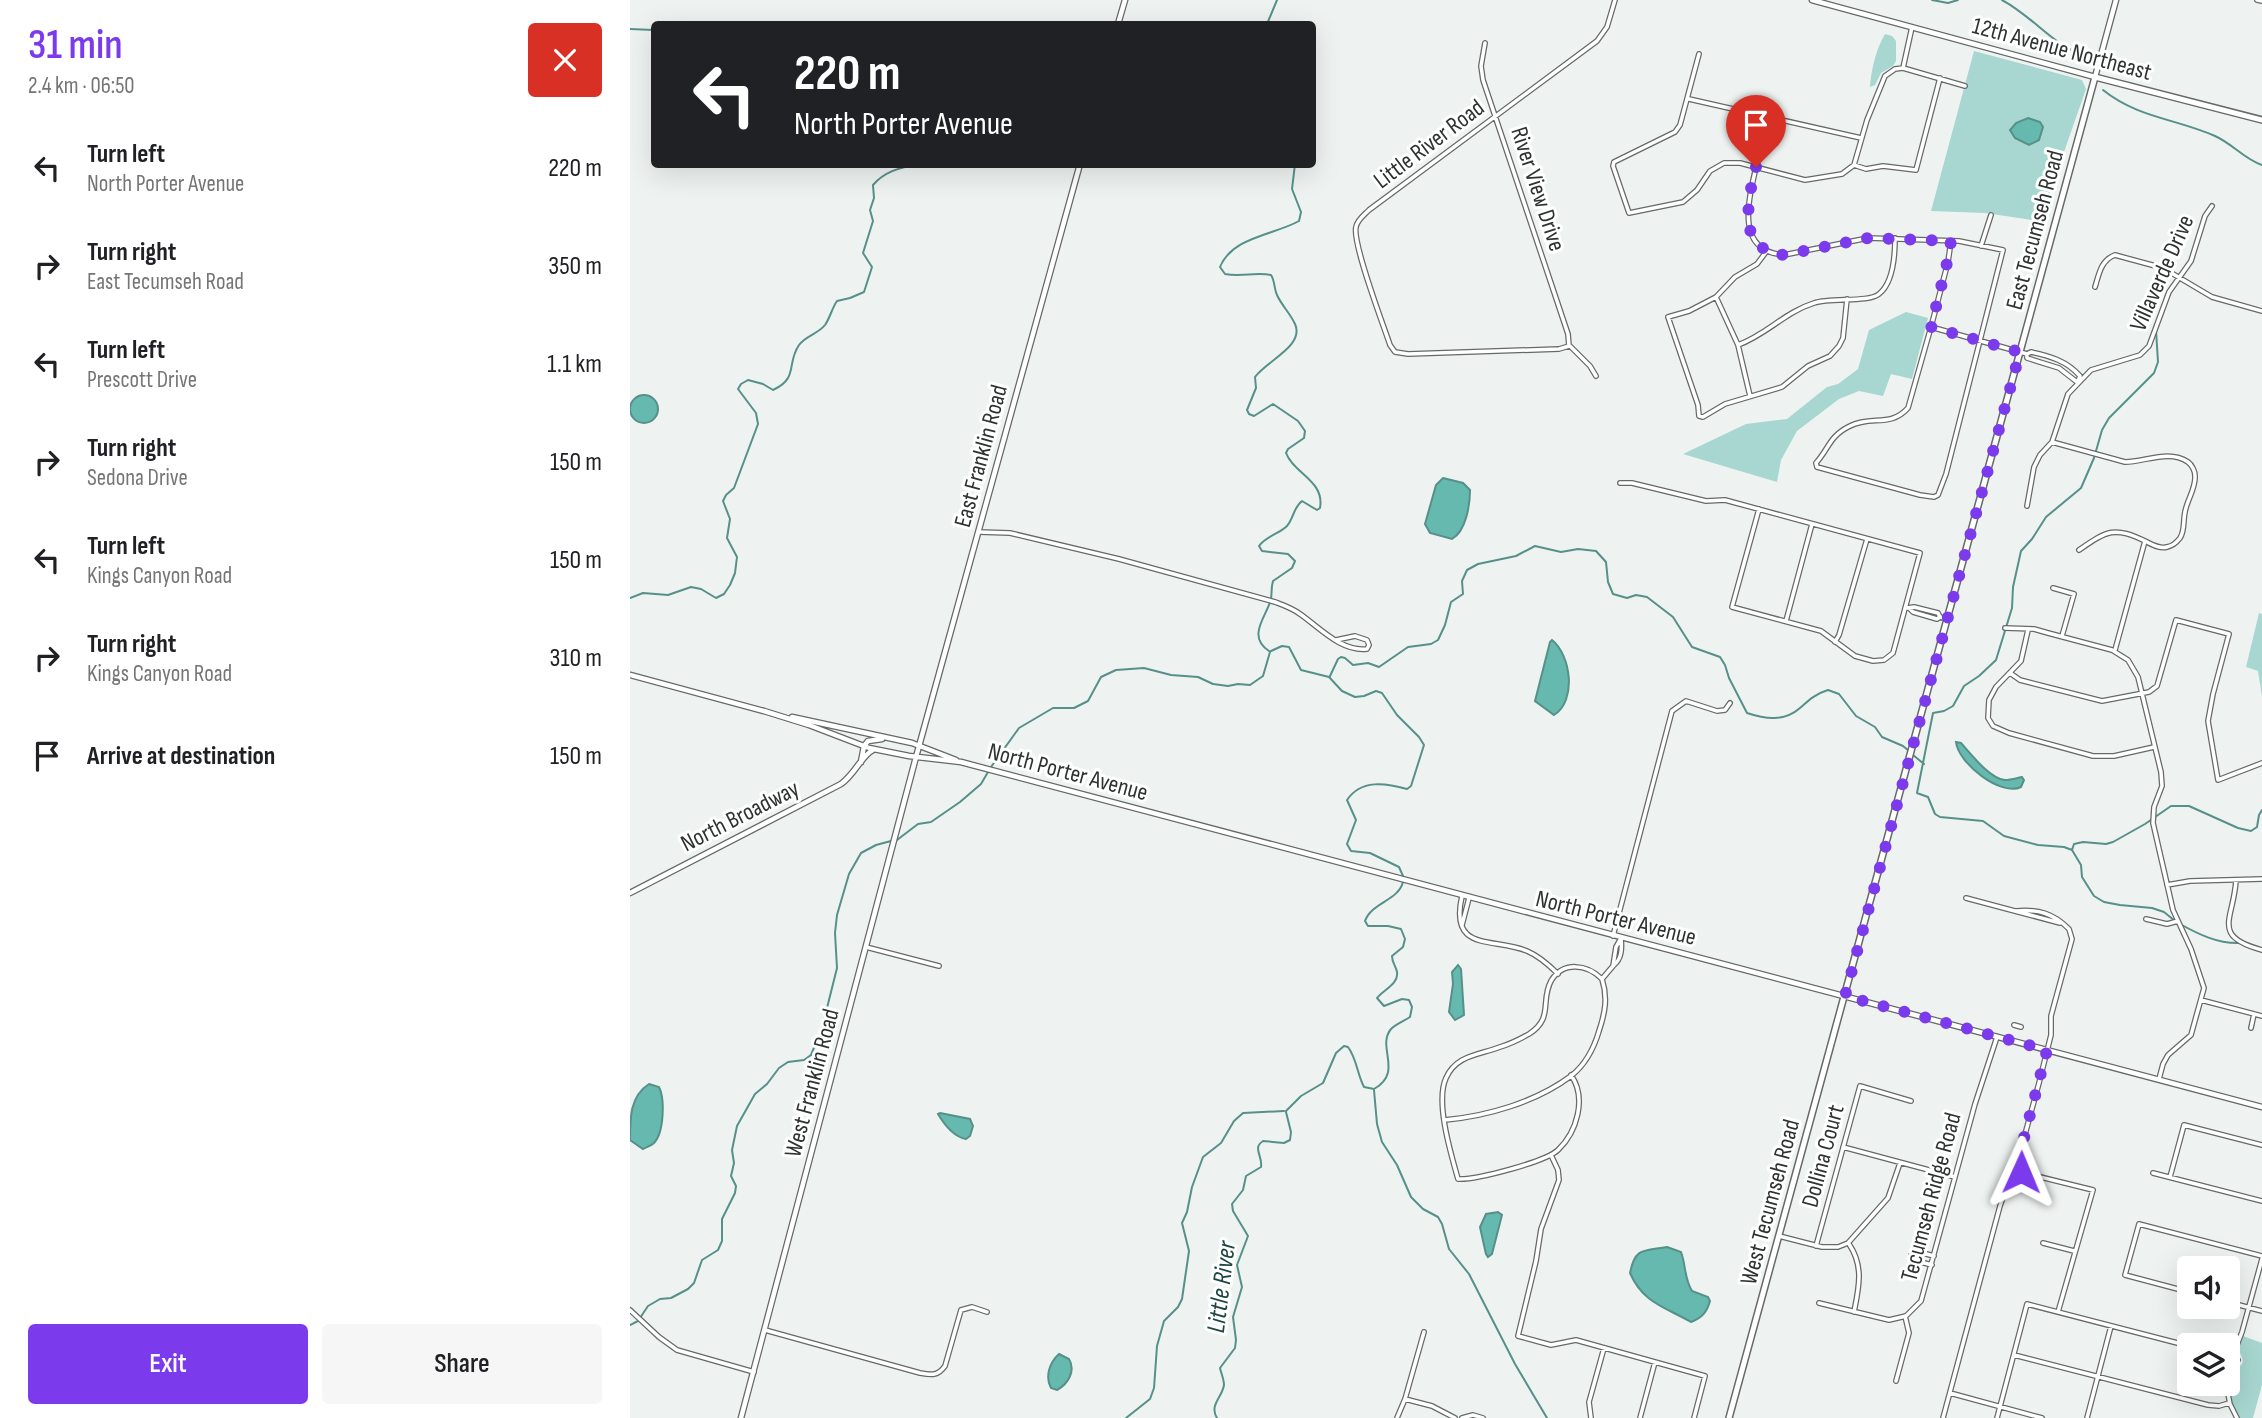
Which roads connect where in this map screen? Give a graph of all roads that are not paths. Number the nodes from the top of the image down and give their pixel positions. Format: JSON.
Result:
{"nodes":[{"id":1,"x":1125,"y":0,"type":"edge"},
{"id":2,"x":1615,"y":0,"type":"edge"},
{"id":3,"x":1812,"y":0,"type":"edge"},
{"id":4,"x":2116,"y":0,"type":"edge"},
{"id":5,"x":1119,"y":21,"type":"edge"},
{"id":6,"x":1912,"y":27,"type":"junction"},
{"id":7,"x":1485,"y":43,"type":"dead end"},
{"id":8,"x":1699,"y":54,"type":"dead end"},
{"id":9,"x":1903,"y":68,"type":"junction"},
{"id":10,"x":2095,"y":77,"type":"junction"},
{"id":11,"x":1940,"y":78,"type":"junction"},
{"id":12,"x":1965,"y":86,"type":"dead end"},
{"id":13,"x":1688,"y":99,"type":"junction"},
{"id":14,"x":1496,"y":117,"type":"junction"},
{"id":15,"x":2262,"y":120,"type":"edge"},
{"id":16,"x":1861,"y":138,"type":"junction"},
{"id":17,"x":1854,"y":165,"type":"junction"},
{"id":18,"x":1756,"y":167,"type":"junction"},
{"id":19,"x":1079,"y":168,"type":"edge"},
{"id":20,"x":2211,"y":206,"type":"dead end"},
{"id":21,"x":1992,"y":215,"type":"dead end"},
{"id":22,"x":1895,"y":238,"type":"junction"},
{"id":23,"x":1951,"y":241,"type":"junction"},
{"id":24,"x":1981,"y":246,"type":"junction"},
{"id":25,"x":1766,"y":252,"type":"junction"},
{"id":26,"x":2180,"y":278,"type":"junction"},
{"id":27,"x":2095,"y":287,"type":"dead end"},
{"id":28,"x":1717,"y":297,"type":"junction"},
{"id":29,"x":1847,"y":299,"type":"junction"},
{"id":30,"x":2262,"y":311,"type":"edge"},
{"id":31,"x":1931,"y":327,"type":"junction"},
{"id":32,"x":1981,"y":341,"type":"junction"},
{"id":33,"x":1738,"y":345,"type":"junction"},
{"id":34,"x":1569,"y":346,"type":"junction"},
{"id":35,"x":2024,"y":353,"type":"junction"},
{"id":36,"x":1596,"y":376,"type":"dead end"},
{"id":37,"x":2078,"y":382,"type":"junction"},
{"id":38,"x":1751,"y":396,"type":"junction"},
{"id":39,"x":2052,"y":442,"type":"junction"},
{"id":40,"x":1620,"y":483,"type":"dead end"},
{"id":41,"x":2027,"y":506,"type":"dead end"},
{"id":42,"x":1759,"y":509,"type":"junction"},
{"id":43,"x":1812,"y":524,"type":"junction"},
{"id":44,"x":979,"y":532,"type":"junction"},
{"id":45,"x":1867,"y":539,"type":"junction"},
{"id":46,"x":2145,"y":541,"type":"junction"},
{"id":47,"x":2079,"y":550,"type":"dead end"},
{"id":48,"x":2053,"y":588,"type":"dead end"},
{"id":49,"x":1908,"y":608,"type":"junction"},
{"id":50,"x":1948,"y":619,"type":"junction"},
{"id":51,"x":1786,"y":621,"type":"junction"},
{"id":52,"x":2005,"y":628,"type":"dead end"},
{"id":53,"x":2028,"y":630,"type":"junction"},
{"id":54,"x":2063,"y":636,"type":"junction"},
{"id":55,"x":1336,"y":640,"type":"junction"},
{"id":56,"x":1835,"y":642,"type":"junction"},
{"id":57,"x":2115,"y":651,"type":"junction"},
{"id":58,"x":2010,"y":673,"type":"junction"},
{"id":59,"x":630,"y":675,"type":"edge"},
{"id":60,"x":2142,"y":694,"type":"junction"},
{"id":61,"x":1730,"y":703,"type":"dead end"},
{"id":62,"x":764,"y":711,"type":"junction"},
{"id":63,"x":897,"y":740,"type":"junction"},
{"id":64,"x":919,"y":745,"type":"junction"},
{"id":65,"x":864,"y":746,"type":"junction"},
{"id":66,"x":2155,"y":747,"type":"junction"},
{"id":67,"x":877,"y":750,"type":"junction"},
{"id":68,"x":916,"y":757,"type":"junction"},
{"id":69,"x":961,"y":762,"type":"junction"},
{"id":70,"x":2262,"y":763,"type":"edge"},
{"id":71,"x":861,"y":764,"type":"junction"},
{"id":72,"x":2145,"y":811,"type":"dead end"},
{"id":73,"x":2153,"y":814,"type":"junction"},
{"id":74,"x":2262,"y":878,"type":"edge"},
{"id":75,"x":2236,"y":880,"type":"junction"},
{"id":76,"x":2167,"y":885,"type":"junction"},
{"id":77,"x":630,"y":893,"type":"edge"},
{"id":78,"x":1466,"y":897,"type":"junction"},
{"id":79,"x":1966,"y":898,"type":"dead end"},
{"id":80,"x":2146,"y":919,"type":"dead end"},
{"id":81,"x":2177,"y":923,"type":"junction"},
{"id":82,"x":1613,"y":936,"type":"junction"},
{"id":83,"x":1622,"y":938,"type":"junction"},
{"id":84,"x":866,"y":947,"type":"junction"},
{"id":85,"x":2262,"y":950,"type":"edge"},
{"id":86,"x":939,"y":966,"type":"dead end"},
{"id":87,"x":1558,"y":974,"type":"junction"},
{"id":88,"x":1602,"y":979,"type":"junction"},
{"id":89,"x":1845,"y":996,"type":"junction"},
{"id":90,"x":2201,"y":1000,"type":"junction"},
{"id":91,"x":2255,"y":1014,"type":"junction"},
{"id":92,"x":2262,"y":1016,"type":"edge"},
{"id":93,"x":2014,"y":1025,"type":"dead end"},
{"id":94,"x":2021,"y":1027,"type":"dead end"},
{"id":95,"x":2251,"y":1028,"type":"dead end"},
{"id":96,"x":1997,"y":1037,"type":"junction"},
{"id":97,"x":2047,"y":1050,"type":"junction"},
{"id":98,"x":1572,"y":1075,"type":"junction"},
{"id":99,"x":2159,"y":1079,"type":"junction"},
{"id":100,"x":1911,"y":1101,"type":"dead end"},
{"id":101,"x":2262,"y":1107,"type":"edge"},
{"id":102,"x":1445,"y":1119,"type":"junction"},
{"id":103,"x":2262,"y":1145,"type":"edge"},
{"id":104,"x":1843,"y":1147,"type":"junction"},
{"id":105,"x":1551,"y":1155,"type":"junction"},
{"id":106,"x":1900,"y":1163,"type":"junction"},
{"id":107,"x":2012,"y":1170,"type":"junction"},
{"id":108,"x":2153,"y":1173,"type":"dead end"},
{"id":109,"x":1955,"y":1177,"type":"junction"},
{"id":110,"x":2170,"y":1177,"type":"junction"},
{"id":111,"x":2262,"y":1201,"type":"edge"},
{"id":112,"x":1779,"y":1236,"type":"junction"},
{"id":113,"x":1848,"y":1243,"type":"junction"},
{"id":114,"x":2043,"y":1243,"type":"dead end"},
{"id":115,"x":1816,"y":1246,"type":"junction"},
{"id":116,"x":2074,"y":1251,"type":"junction"},
{"id":117,"x":1934,"y":1256,"type":"junction"},
{"id":118,"x":2262,"y":1258,"type":"edge"},
{"id":119,"x":1931,"y":1265,"type":"junction"},
{"id":120,"x":2177,"y":1289,"type":"edge"},
{"id":121,"x":1819,"y":1303,"type":"dead end"},
{"id":122,"x":2240,"y":1305,"type":"edge"},
{"id":123,"x":2249,"y":1307,"type":"junction"},
{"id":124,"x":630,"y":1310,"type":"edge"},
{"id":125,"x":2262,"y":1311,"type":"edge"},
{"id":126,"x":987,"y":1312,"type":"dead end"},
{"id":127,"x":1854,"y":1312,"type":"junction"},
{"id":128,"x":2058,"y":1312,"type":"junction"},
{"id":129,"x":1905,"y":1316,"type":"junction"},
{"id":130,"x":2112,"y":1326,"type":"junction"},
{"id":131,"x":765,"y":1330,"type":"junction"},
{"id":132,"x":1424,"y":1332,"type":"dead end"},
{"id":133,"x":2240,"y":1339,"type":"edge"},
{"id":134,"x":2177,"y":1343,"type":"edge"},
{"id":135,"x":1604,"y":1348,"type":"junction"},
{"id":136,"x":2014,"y":1354,"type":"junction"},
{"id":137,"x":1655,"y":1362,"type":"junction"},
{"id":138,"x":754,"y":1372,"type":"junction"},
{"id":139,"x":2098,"y":1376,"type":"junction"},
{"id":140,"x":1896,"y":1381,"type":"dead end"},
{"id":141,"x":1950,"y":1394,"type":"junction"},
{"id":142,"x":2228,"y":1396,"type":"edge"},
{"id":143,"x":1405,"y":1399,"type":"junction"},
{"id":144,"x":2229,"y":1403,"type":"junction"},
{"id":145,"x":2000,"y":1407,"type":"junction"},
{"id":146,"x":741,"y":1418,"type":"edge"},
{"id":147,"x":1397,"y":1418,"type":"edge"},
{"id":148,"x":1455,"y":1418,"type":"edge"},
{"id":149,"x":1462,"y":1418,"type":"edge"},
{"id":150,"x":1483,"y":1418,"type":"edge"},
{"id":151,"x":1591,"y":1418,"type":"edge"},
{"id":152,"x":1640,"y":1418,"type":"edge"},
{"id":153,"x":1695,"y":1418,"type":"edge"},
{"id":154,"x":1729,"y":1418,"type":"edge"},
{"id":155,"x":1943,"y":1418,"type":"edge"},
{"id":156,"x":1997,"y":1418,"type":"edge"},
{"id":157,"x":2042,"y":1418,"type":"edge"},
{"id":158,"x":2087,"y":1418,"type":"edge"},
{"id":159,"x":2237,"y":1418,"type":"edge"}],
"edges":[{"from":1,"to":5,"type":"street"},
{"from":2,"to":14,"type":"street","name":"Little River Road"},
{"from":3,"to":6,"type":"street","name":"12th Avenue Northeast"},
{"from":4,"to":10,"type":"street","name":"East Tecumseh Road"},
{"from":6,"to":9,"type":"street"},
{"from":6,"to":10,"type":"street","name":"12th Avenue Northeast"},
{"from":7,"to":14,"type":"street","name":"River View Drive"},
{"from":8,"to":13,"type":"street"},
{"from":9,"to":11,"type":"street"},
{"from":9,"to":16,"type":"street"},
{"from":10,"to":15,"type":"main road","name":"12th Avenue Northeast"},
{"from":10,"to":35,"type":"main road","name":"East Tecumseh Road"},
{"from":11,"to":12,"type":"street"},
{"from":11,"to":17,"type":"street"},
{"from":13,"to":16,"type":"street"},
{"from":13,"to":18,"type":"street"},
{"from":14,"to":34,"type":"street","name":"River View Drive"},
{"from":14,"to":34,"type":"street","name":"Little River Road"},
{"from":16,"to":17,"type":"street"},
{"from":17,"to":18,"type":"street"},
{"from":18,"to":25,"type":"street"},
{"from":19,"to":44,"type":"street","name":"East Franklin Road"},
{"from":20,"to":26,"type":"street","name":"Villaverde Drive"},
{"from":21,"to":24,"type":"street"},
{"from":22,"to":23,"type":"street"},
{"from":22,"to":25,"type":"street"},
{"from":22,"to":29,"type":"street"},
{"from":23,"to":24,"type":"street"},
{"from":23,"to":31,"type":"street"},
{"from":24,"to":32,"type":"street"},
{"from":25,"to":28,"type":"street"},
{"from":26,"to":27,"type":"street"},
{"from":26,"to":30,"type":"street"},
{"from":26,"to":37,"type":"street","name":"Villaverde Drive"},
{"from":28,"to":33,"type":"street"},
{"from":28,"to":38,"type":"street"},
{"from":29,"to":33,"type":"street"},
{"from":29,"to":38,"type":"street"},
{"from":31,"to":32,"type":"street"},
{"from":31,"to":32,"type":"street"},
{"from":32,"to":35,"type":"street"},
{"from":33,"to":38,"type":"street"},
{"from":34,"to":36,"type":"street"},
{"from":35,"to":37,"type":"street"},
{"from":35,"to":37,"type":"street"},
{"from":35,"to":50,"type":"main road","name":"East Tecumseh Road"},
{"from":37,"to":39,"type":"street"},
{"from":39,"to":41,"type":"street"},
{"from":39,"to":46,"type":"street"},
{"from":40,"to":42,"type":"street"},
{"from":42,"to":43,"type":"street"},
{"from":42,"to":51,"type":"street"},
{"from":43,"to":45,"type":"street"},
{"from":43,"to":51,"type":"street"},
{"from":44,"to":55,"type":"street"},
{"from":44,"to":64,"type":"street","name":"East Franklin Road"},
{"from":45,"to":49,"type":"street"},
{"from":45,"to":56,"type":"street"},
{"from":46,"to":47,"type":"street"},
{"from":46,"to":57,"type":"street"},
{"from":48,"to":54,"type":"street"},
{"from":49,"to":50,"type":"street"},
{"from":49,"to":56,"type":"street"},
{"from":50,"to":89,"type":"main road","name":"East Tecumseh Road"},
{"from":51,"to":56,"type":"street"},
{"from":52,"to":53,"type":"street"},
{"from":53,"to":54,"type":"street"},
{"from":53,"to":58,"type":"street"},
{"from":54,"to":57,"type":"street"},
{"from":55,"to":55,"type":"street"},
{"from":57,"to":60,"type":"street"},
{"from":58,"to":60,"type":"street"},
{"from":58,"to":66,"type":"street"},
{"from":59,"to":62,"type":"street","name":"North Porter Avenue"},
{"from":60,"to":66,"type":"street"},
{"from":60,"to":70,"type":"street"},
{"from":61,"to":82,"type":"street"},
{"from":62,"to":63,"type":"street","name":"North Porter Avenue"},
{"from":62,"to":65,"type":"street","name":"North Porter Avenue"},
{"from":63,"to":64,"type":"street","name":"North Porter Avenue"},
{"from":63,"to":65,"type":"street"},
{"from":64,"to":68,"type":"street","name":"East Franklin Road"},
{"from":64,"to":69,"type":"street","name":"North Porter Avenue"},
{"from":65,"to":67,"type":"street","name":"North Porter Avenue"},
{"from":65,"to":71,"type":"street"},
{"from":66,"to":73,"type":"street"},
{"from":67,"to":68,"type":"street","name":"North Porter Avenue"},
{"from":67,"to":71,"type":"street","name":"North Broadway"},
{"from":68,"to":69,"type":"street","name":"North Porter Avenue"},
{"from":68,"to":84,"type":"street","name":"West Franklin Road"},
{"from":69,"to":78,"type":"street","name":"North Porter Avenue"},
{"from":71,"to":77,"type":"street","name":"North Broadway"},
{"from":72,"to":73,"type":"street"},
{"from":73,"to":76,"type":"street"},
{"from":74,"to":75,"type":"street"},
{"from":75,"to":76,"type":"street"},
{"from":75,"to":85,"type":"street"},
{"from":76,"to":81,"type":"street"},
{"from":78,"to":82,"type":"street","name":"North Porter Avenue"},
{"from":78,"to":87,"type":"street"},
{"from":79,"to":97,"type":"street"},
{"from":80,"to":81,"type":"street"},
{"from":81,"to":90,"type":"street"},
{"from":82,"to":83,"type":"street","name":"North Porter Avenue"},
{"from":83,"to":88,"type":"street"},
{"from":83,"to":89,"type":"street","name":"North Porter Avenue"},
{"from":84,"to":86,"type":"street"},
{"from":84,"to":131,"type":"street","name":"West Franklin Road"},
{"from":87,"to":88,"type":"street"},
{"from":87,"to":102,"type":"street"},
{"from":88,"to":98,"type":"street"},
{"from":89,"to":96,"type":"street","name":"North Porter Avenue"},
{"from":89,"to":112,"type":"main road","name":"West Tecumseh Road"},
{"from":90,"to":91,"type":"street"},
{"from":90,"to":99,"type":"street"},
{"from":91,"to":92,"type":"street"},
{"from":91,"to":95,"type":"street"},
{"from":93,"to":94,"type":"street"},
{"from":96,"to":97,"type":"street","name":"North Porter Avenue"},
{"from":96,"to":109,"type":"street","name":"Tecumseh Ridge Road"},
{"from":97,"to":99,"type":"street","name":"North Porter Avenue"},
{"from":97,"to":107,"type":"street"},
{"from":98,"to":102,"type":"street"},
{"from":98,"to":105,"type":"street"},
{"from":99,"to":101,"type":"street","name":"North Porter Avenue"},
{"from":100,"to":104,"type":"street","name":"Dollina Court"},
{"from":102,"to":105,"type":"street"},
{"from":103,"to":110,"type":"street"},
{"from":104,"to":106,"type":"street"},
{"from":104,"to":115,"type":"street","name":"Dollina Court"},
{"from":105,"to":135,"type":"street"},
{"from":106,"to":109,"type":"street"},
{"from":106,"to":113,"type":"street"},
{"from":107,"to":116,"type":"street"},
{"from":107,"to":141,"type":"street"},
{"from":108,"to":110,"type":"street"},
{"from":109,"to":117,"type":"street","name":"Tecumseh Ridge Road"},
{"from":110,"to":111,"type":"street"},
{"from":112,"to":115,"type":"street"},
{"from":112,"to":154,"type":"main road","name":"West Tecumseh Road"},
{"from":113,"to":115,"type":"street"},
{"from":113,"to":127,"type":"street"},
{"from":114,"to":116,"type":"street"},
{"from":116,"to":128,"type":"street"},
{"from":117,"to":119,"type":"street","name":"Tecumseh Ridge Road"},
{"from":117,"to":119,"type":"street"},
{"from":118,"to":120,"type":"street"},
{"from":118,"to":123,"type":"street"},
{"from":119,"to":129,"type":"street","name":"Tecumseh Ridge Road"},
{"from":121,"to":127,"type":"street","name":"Tecumseh Ridge Road"},
{"from":122,"to":123,"type":"street"},
{"from":123,"to":125,"type":"street"},
{"from":123,"to":133,"type":"street"},
{"from":124,"to":138,"type":"street"},
{"from":126,"to":131,"type":"street"},
{"from":127,"to":129,"type":"street","name":"Tecumseh Ridge Road"},
{"from":128,"to":130,"type":"street"},
{"from":128,"to":136,"type":"street"},
{"from":129,"to":140,"type":"street"},
{"from":130,"to":134,"type":"street"},
{"from":130,"to":139,"type":"street"},
{"from":131,"to":138,"type":"street","name":"West Franklin Road"},
{"from":132,"to":143,"type":"street"},
{"from":135,"to":137,"type":"street"},
{"from":135,"to":151,"type":"street"},
{"from":136,"to":139,"type":"street"},
{"from":136,"to":145,"type":"street"},
{"from":137,"to":152,"type":"street"},
{"from":137,"to":153,"type":"street"},
{"from":138,"to":146,"type":"street","name":"West Franklin Road"},
{"from":139,"to":144,"type":"street"},
{"from":139,"to":158,"type":"street"},
{"from":141,"to":145,"type":"street"},
{"from":141,"to":155,"type":"street"},
{"from":142,"to":144,"type":"street"},
{"from":143,"to":147,"type":"street"},
{"from":143,"to":148,"type":"street"},
{"from":144,"to":159,"type":"street"},
{"from":145,"to":156,"type":"street"},
{"from":145,"to":157,"type":"street"},
{"from":149,"to":150,"type":"street"}]}
